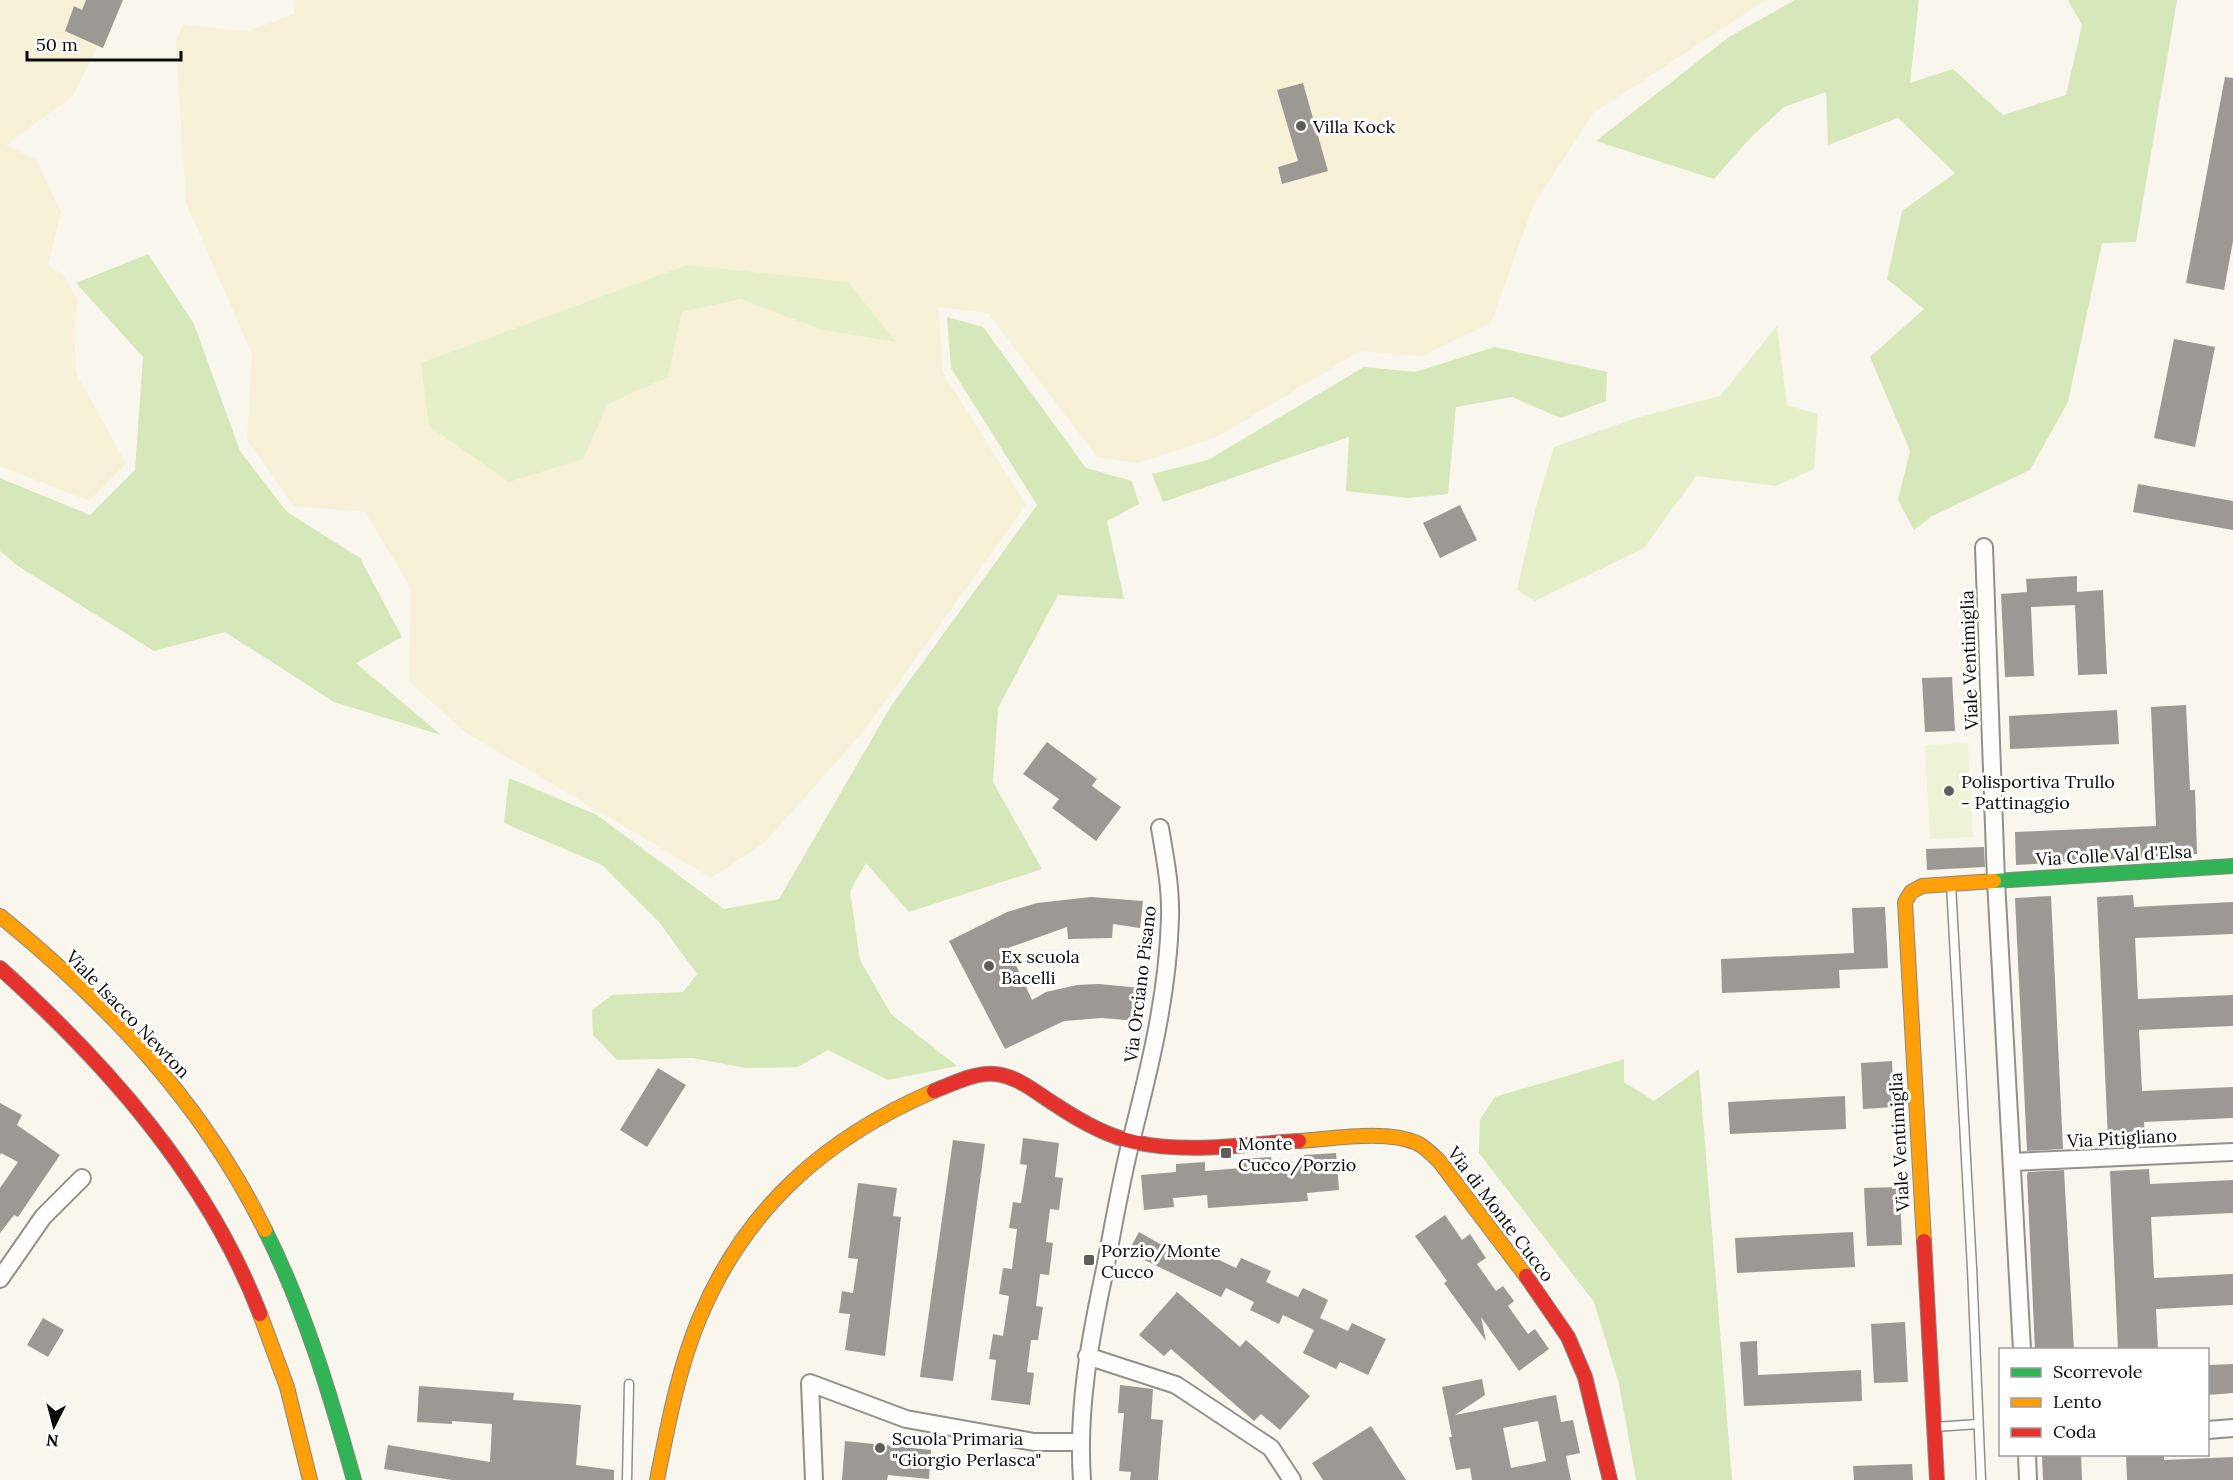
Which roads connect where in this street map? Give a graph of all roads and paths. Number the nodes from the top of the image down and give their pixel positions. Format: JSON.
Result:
{"nodes":[{"id":1,"x":1984,"y":547,"type":"dead end"},
{"id":2,"x":1160,"y":828,"type":"dead end"},
{"id":3,"x":2233,"y":866,"type":"edge"},
{"id":4,"x":1996,"y":881,"type":"junction"},
{"id":5,"x":1951,"y":883,"type":"junction"},
{"id":6,"x":0,"y":916,"type":"edge"},
{"id":7,"x":0,"y":968,"type":"edge"},
{"id":8,"x":1131,"y":1143,"type":"junction"},
{"id":9,"x":2233,"y":1152,"type":"edge"},
{"id":10,"x":2012,"y":1162,"type":"junction"},
{"id":11,"x":82,"y":1178,"type":"dead end"},
{"id":12,"x":0,"y":1280,"type":"edge"},
{"id":13,"x":2022,"y":1348,"type":"edge"},
{"id":14,"x":1087,"y":1356,"type":"junction"},
{"id":15,"x":629,"y":1384,"type":"dead end"},
{"id":16,"x":1978,"y":1424,"type":"junction"},
{"id":17,"x":1935,"y":1427,"type":"junction"},
{"id":18,"x":2233,"y":1428,"type":"edge"},
{"id":19,"x":2209,"y":1430,"type":"edge"},
{"id":20,"x":1079,"y":1442,"type":"junction"},
{"id":21,"x":2027,"y":1456,"type":"edge"},
{"id":22,"x":306,"y":1460,"type":"junction"},
{"id":23,"x":306,"y":1480,"type":"edge"},
{"id":24,"x":310,"y":1480,"type":"edge"},
{"id":25,"x":354,"y":1480,"type":"edge"},
{"id":26,"x":627,"y":1480,"type":"edge"},
{"id":27,"x":657,"y":1480,"type":"edge"},
{"id":28,"x":814,"y":1480,"type":"edge"},
{"id":29,"x":1082,"y":1480,"type":"edge"},
{"id":30,"x":1292,"y":1480,"type":"edge"},
{"id":31,"x":1610,"y":1480,"type":"edge"},
{"id":32,"x":1937,"y":1480,"type":"edge"},
{"id":33,"x":1981,"y":1480,"type":"edge"},
{"id":34,"x":2028,"y":1480,"type":"edge"}],
"edges":[{"from":1,"to":4,"type":"street","name":"Viale Ventimiglia"},
{"from":2,"to":8,"type":"street","name":"Via Orciano Pisano"},
{"from":3,"to":4,"type":"main road","name":"Via Colle Val d'Elsa"},
{"from":4,"to":5,"type":"main road","name":"Viale Ventimiglia"},
{"from":4,"to":10,"type":"street","name":"Viale Ventimiglia"},
{"from":5,"to":16,"type":"lane"},
{"from":5,"to":17,"type":"main road","name":"Viale Ventimiglia"},
{"from":6,"to":25,"type":"main road","name":"Viale Isacco Newton"},
{"from":7,"to":22,"type":"main road"},
{"from":8,"to":14,"type":"street","name":"Via Orciano Pisano"},
{"from":8,"to":27,"type":"main road","name":"Via di Monte Cucco"},
{"from":8,"to":31,"type":"main road","name":"Via di Monte Cucco"},
{"from":9,"to":10,"type":"street","name":"Via Pitigliano"},
{"from":10,"to":13,"type":"street","name":"Viale Ventimiglia"},
{"from":11,"to":12,"type":"street"},
{"from":14,"to":20,"type":"street","name":"Via Orciano Pisano"},
{"from":14,"to":30,"type":"street"},
{"from":15,"to":26,"type":"lane"},
{"from":16,"to":17,"type":"lane"},
{"from":16,"to":33,"type":"lane"},
{"from":17,"to":32,"type":"main road","name":"Viale Ventimiglia"},
{"from":18,"to":19,"type":"street"},
{"from":20,"to":28,"type":"street"},
{"from":20,"to":29,"type":"street","name":"Via Orciano Pisano"},
{"from":21,"to":34,"type":"street"},
{"from":22,"to":23,"type":"main road"},
{"from":22,"to":24,"type":"main road"}]}
